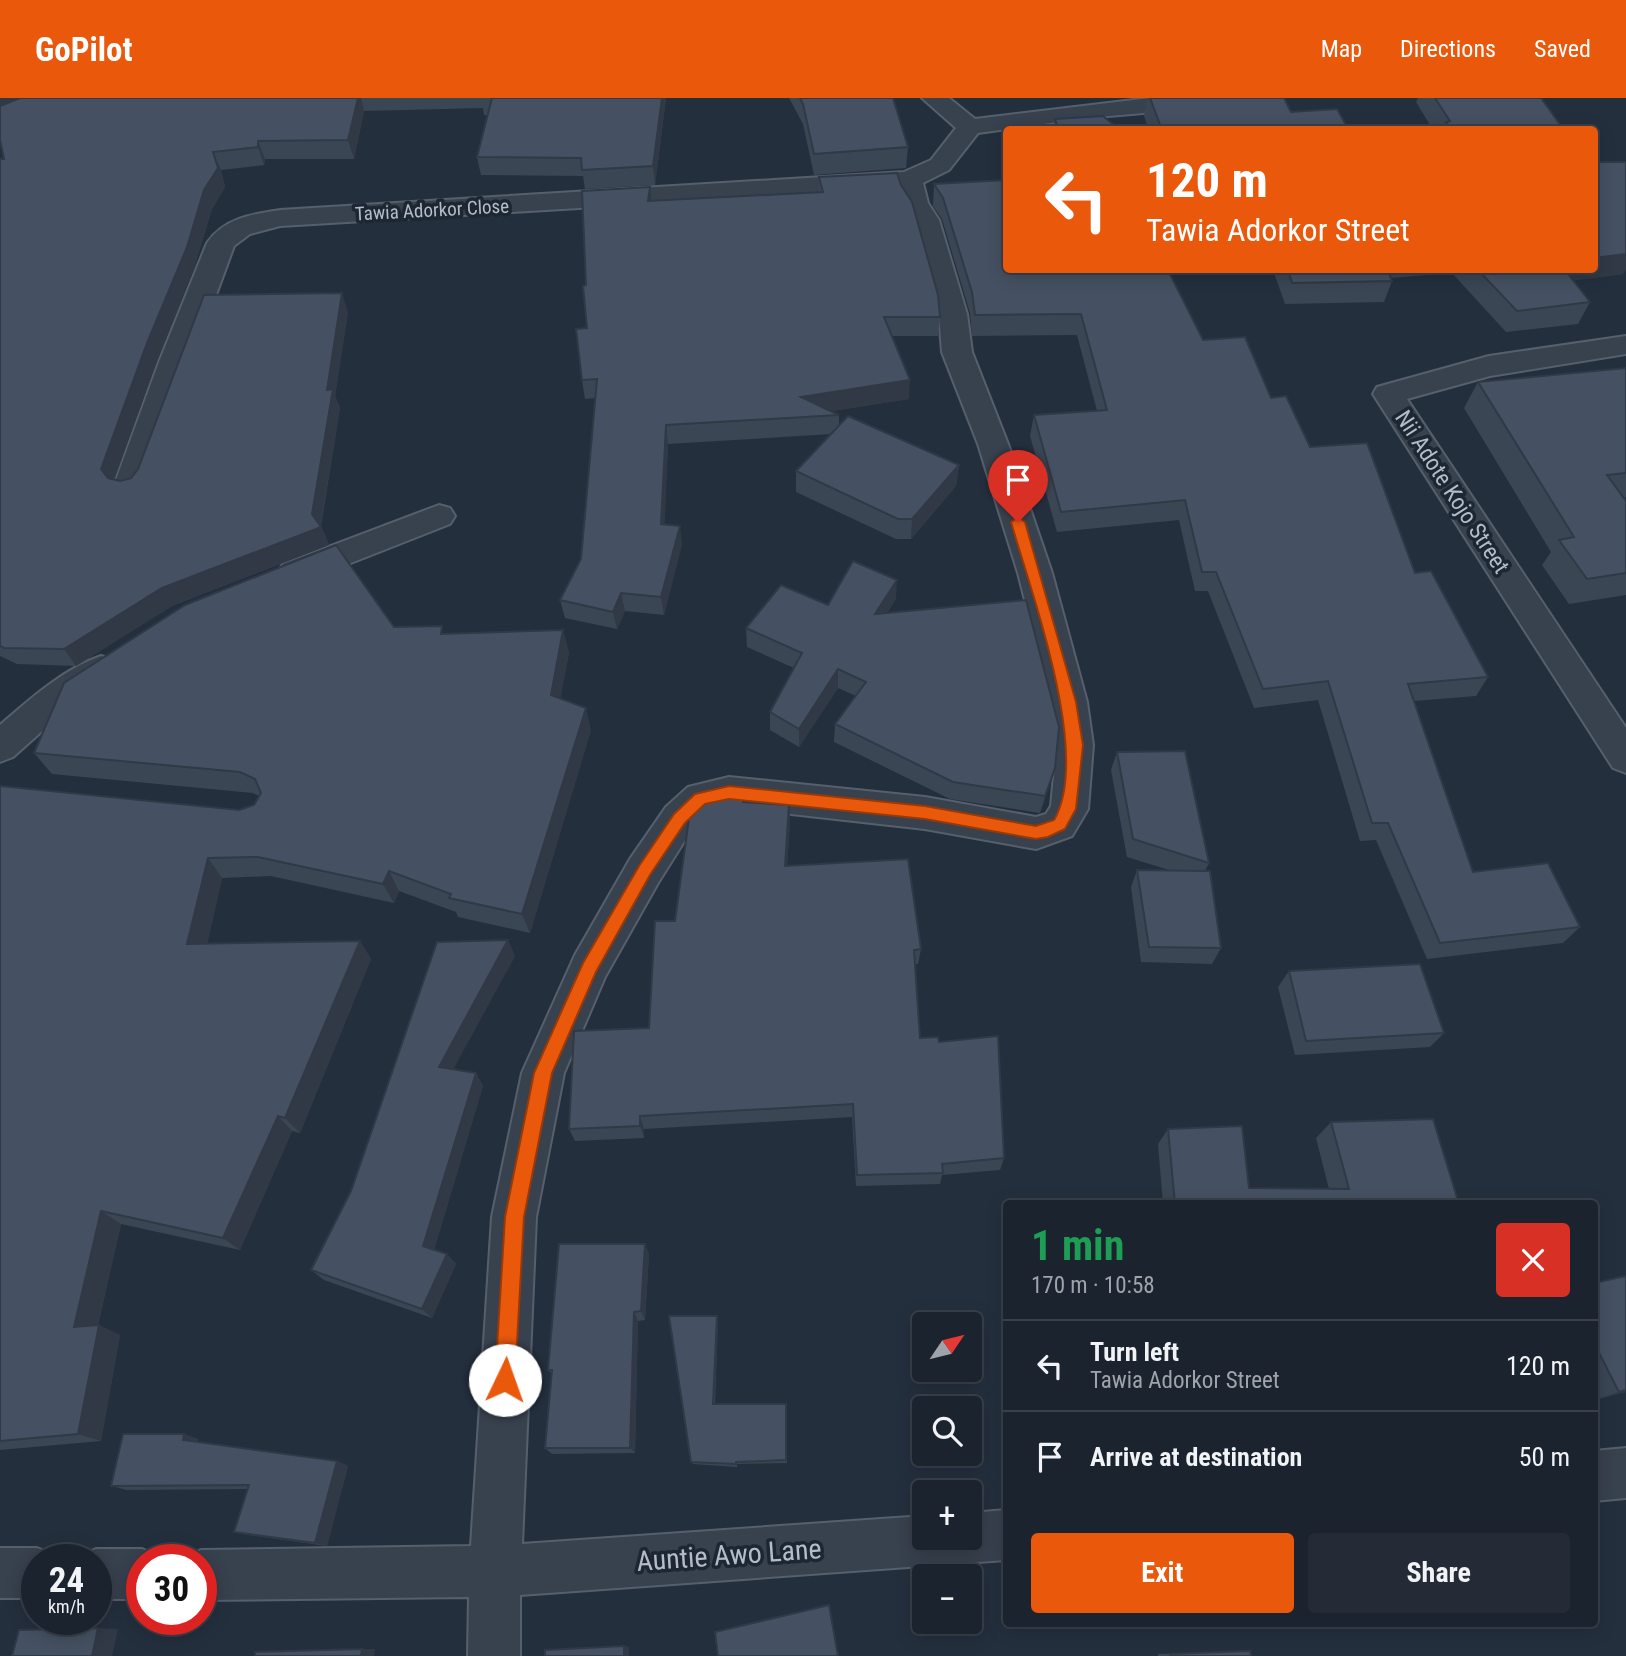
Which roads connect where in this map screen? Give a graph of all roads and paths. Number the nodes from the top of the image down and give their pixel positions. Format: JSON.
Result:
{"nodes":[{"id":1,"x":934,"y":98,"type":"edge"},
{"id":2,"x":1235,"y":98,"type":"edge"},
{"id":3,"x":970,"y":127,"type":"junction"},
{"id":4,"x":909,"y":180,"type":"junction"},
{"id":5,"x":1626,"y":345,"type":"edge"},
{"id":6,"x":130,"y":485,"type":"edge"},
{"id":7,"x":439,"y":516,"type":"dead end"},
{"id":8,"x":261,"y":587,"type":"edge"},
{"id":9,"x":125,"y":653,"type":"edge"},
{"id":10,"x":1621,"y":742,"type":"edge"},
{"id":11,"x":0,"y":747,"type":"edge"},
{"id":12,"x":1626,"y":1473,"type":"edge"},
{"id":13,"x":1598,"y":1476,"type":"edge"},
{"id":14,"x":1003,"y":1535,"type":"edge"},
{"id":15,"x":982,"y":1537,"type":"edge"},
{"id":16,"x":912,"y":1542,"type":"edge"},
{"id":17,"x":495,"y":1571,"type":"junction"},
{"id":18,"x":0,"y":1573,"type":"edge"},
{"id":19,"x":21,"y":1573,"type":"edge"},
{"id":20,"x":217,"y":1575,"type":"edge"},
{"id":21,"x":494,"y":1656,"type":"edge"}],
"edges":[{"from":1,"to":3,"type":"street"},
{"from":2,"to":3,"type":"street"},
{"from":3,"to":4,"type":"street"},
{"from":4,"to":6,"type":"street","name":"Tawia Adorkor Close"},
{"from":4,"to":17,"type":"street"},
{"from":5,"to":10,"type":"street","name":"Nii Adote Kojo Street"},
{"from":7,"to":8,"type":"street"},
{"from":9,"to":11,"type":"street"},
{"from":12,"to":13,"type":"street"},
{"from":14,"to":15,"type":"street"},
{"from":16,"to":17,"type":"street","name":"Auntie Awo Lane"},
{"from":17,"to":20,"type":"street","name":"Auntie Awo Lane"},
{"from":17,"to":21,"type":"street"},
{"from":18,"to":19,"type":"street"}]}
